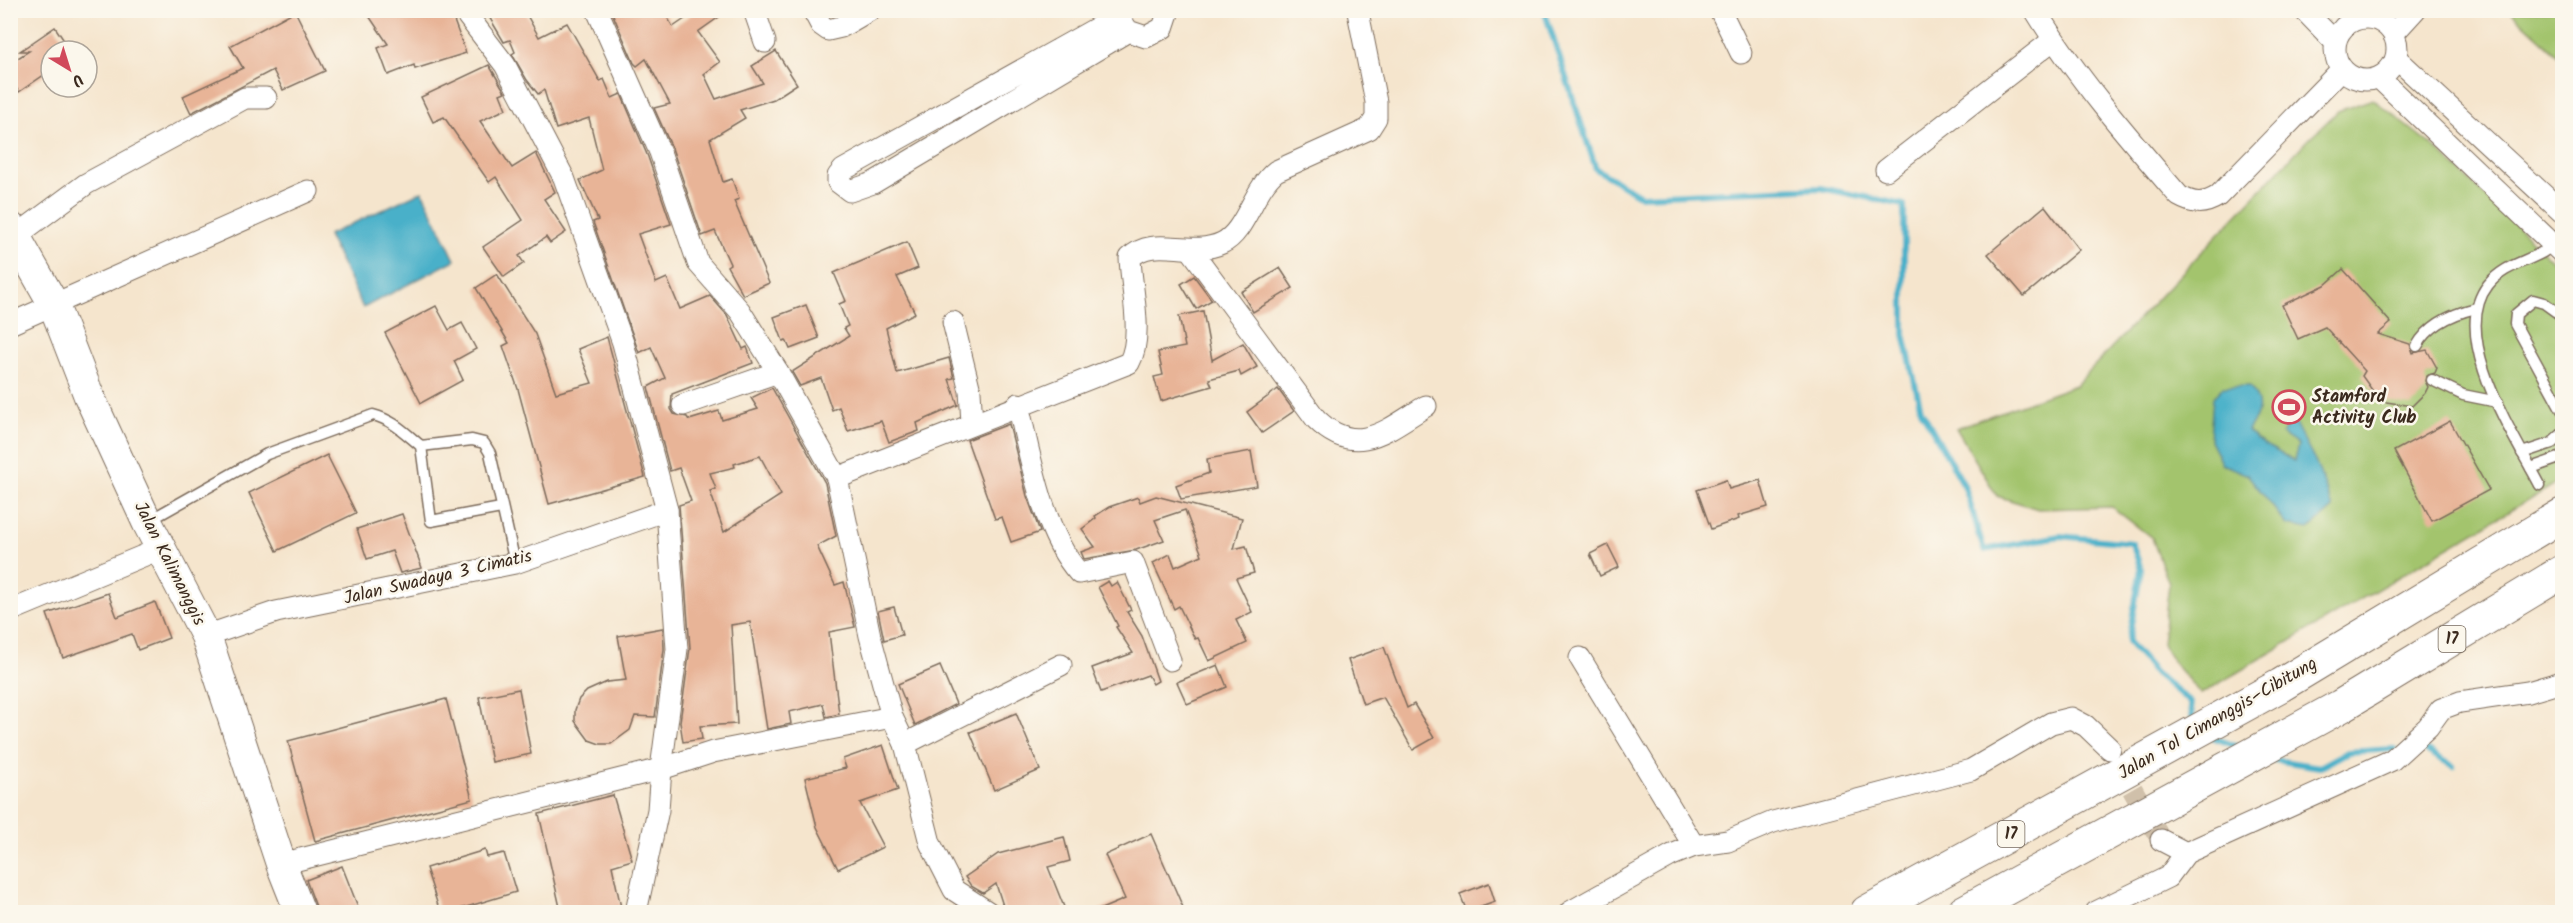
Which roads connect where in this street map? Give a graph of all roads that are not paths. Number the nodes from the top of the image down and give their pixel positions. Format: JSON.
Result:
{"nodes":[{"id":1,"x":463,"y":10,"type":"edge"},
{"id":2,"x":597,"y":10,"type":"edge"},
{"id":3,"x":754,"y":10,"type":"edge"},
{"id":4,"x":813,"y":10,"type":"edge"},
{"id":5,"x":870,"y":10,"type":"edge"},
{"id":6,"x":1169,"y":10,"type":"edge"},
{"id":7,"x":1720,"y":10,"type":"edge"},
{"id":8,"x":2035,"y":10,"type":"edge"},
{"id":9,"x":2304,"y":10,"type":"edge"},
{"id":10,"x":2415,"y":10,"type":"edge"},
{"id":11,"x":1358,"y":12,"type":"edge"},
{"id":12,"x":2366,"y":15,"type":"edge"},
{"id":13,"x":1123,"y":19,"type":"edge"},
{"id":14,"x":2394,"y":33,"type":"junction"},
{"id":15,"x":2053,"y":40,"type":"junction"},
{"id":16,"x":765,"y":42,"type":"dead end"},
{"id":17,"x":2335,"y":42,"type":"junction"},
{"id":18,"x":1741,"y":53,"type":"dead end"},
{"id":19,"x":2397,"y":58,"type":"junction"},
{"id":20,"x":2342,"y":69,"type":"junction"},
{"id":21,"x":2379,"y":78,"type":"junction"},
{"id":22,"x":266,"y":98,"type":"dead end"},
{"id":23,"x":1886,"y":170,"type":"dead end"},
{"id":24,"x":308,"y":192,"type":"dead end"},
{"id":25,"x":2562,"y":212,"type":"edge"},
{"id":26,"x":13,"y":231,"type":"edge"},
{"id":27,"x":2559,"y":243,"type":"edge"},
{"id":28,"x":1191,"y":250,"type":"junction"},
{"id":29,"x":53,"y":303,"type":"junction"},
{"id":30,"x":2476,"y":308,"type":"junction"},
{"id":31,"x":2562,"y":316,"type":"edge"},
{"id":32,"x":953,"y":322,"type":"dead end"},
{"id":33,"x":10,"y":324,"type":"edge"},
{"id":34,"x":2417,"y":346,"type":"dead end"},
{"id":35,"x":778,"y":372,"type":"junction"},
{"id":36,"x":2432,"y":380,"type":"dead end"},
{"id":37,"x":2498,"y":402,"type":"junction"},
{"id":38,"x":1018,"y":404,"type":"junction"},
{"id":39,"x":683,"y":405,"type":"dead end"},
{"id":40,"x":1426,"y":406,"type":"dead end"},
{"id":41,"x":2562,"y":410,"type":"edge"},
{"id":42,"x":972,"y":423,"type":"junction"},
{"id":43,"x":2562,"y":434,"type":"edge"},
{"id":44,"x":421,"y":446,"type":"junction"},
{"id":45,"x":2522,"y":453,"type":"junction"},
{"id":46,"x":2562,"y":458,"type":"edge"},
{"id":47,"x":2531,"y":468,"type":"junction"},
{"id":48,"x":837,"y":478,"type":"junction"},
{"id":49,"x":2540,"y":485,"type":"dead end"},
{"id":50,"x":501,"y":508,"type":"junction"},
{"id":51,"x":667,"y":510,"type":"junction"},
{"id":52,"x":2562,"y":515,"type":"edge"},
{"id":53,"x":147,"y":522,"type":"junction"},
{"id":54,"x":162,"y":548,"type":"junction"},
{"id":55,"x":515,"y":563,"type":"junction"},
{"id":56,"x":2562,"y":572,"type":"edge"},
{"id":57,"x":10,"y":611,"type":"edge"},
{"id":58,"x":206,"y":636,"type":"junction"},
{"id":59,"x":1580,"y":658,"type":"dead end"},
{"id":60,"x":1170,"y":660,"type":"dead end"},
{"id":61,"x":1061,"y":665,"type":"dead end"},
{"id":62,"x":2562,"y":682,"type":"edge"},
{"id":63,"x":892,"y":717,"type":"junction"},
{"id":64,"x":905,"y":744,"type":"junction"},
{"id":65,"x":2110,"y":749,"type":"tunnel mouth"},
{"id":66,"x":661,"y":769,"type":"junction"},
{"id":67,"x":2161,"y":840,"type":"tunnel mouth"},
{"id":68,"x":1694,"y":846,"type":"junction"},
{"id":69,"x":2186,"y":854,"type":"junction"},
{"id":70,"x":281,"y":864,"type":"junction"},
{"id":71,"x":983,"y":911,"type":"edge"},
{"id":72,"x":300,"y":912,"type":"edge"},
{"id":73,"x":636,"y":912,"type":"edge"},
{"id":74,"x":1570,"y":912,"type":"edge"},
{"id":75,"x":1867,"y":912,"type":"edge"},
{"id":76,"x":1964,"y":912,"type":"edge"},
{"id":77,"x":2096,"y":912,"type":"edge"}],
"edges":[{"from":1,"to":51,"type":"street"},
{"from":2,"to":35,"type":"street"},
{"from":3,"to":16,"type":"street"},
{"from":4,"to":5,"type":"street"},
{"from":6,"to":13,"type":"street"},
{"from":7,"to":18,"type":"street"},
{"from":8,"to":15,"type":"street"},
{"from":9,"to":17,"type":"street"},
{"from":10,"to":14,"type":"street"},
{"from":11,"to":28,"type":"street"},
{"from":12,"to":14,"type":"street"},
{"from":12,"to":17,"type":"street"},
{"from":13,"to":13,"type":"street"},
{"from":14,"to":19,"type":"street"},
{"from":15,"to":20,"type":"street"},
{"from":15,"to":23,"type":"street"},
{"from":17,"to":20,"type":"street"},
{"from":19,"to":21,"type":"street"},
{"from":19,"to":25,"type":"street"},
{"from":20,"to":21,"type":"street"},
{"from":21,"to":27,"type":"street"},
{"from":22,"to":26,"type":"street"},
{"from":24,"to":29,"type":"street"},
{"from":26,"to":29,"type":"main road","name":"Jalan Kalimanggis"},
{"from":27,"to":30,"type":"lane"},
{"from":28,"to":38,"type":"street"},
{"from":28,"to":40,"type":"street"},
{"from":29,"to":33,"type":"street"},
{"from":29,"to":53,"type":"main road","name":"Jalan Kalimanggis"},
{"from":30,"to":34,"type":"lane"},
{"from":30,"to":37,"type":"lane"},
{"from":31,"to":41,"type":"lane"},
{"from":32,"to":42,"type":"street"},
{"from":35,"to":39,"type":"street"},
{"from":35,"to":48,"type":"street"},
{"from":36,"to":37,"type":"lane"},
{"from":37,"to":45,"type":"lane"},
{"from":38,"to":42,"type":"street"},
{"from":38,"to":60,"type":"street"},
{"from":42,"to":48,"type":"street"},
{"from":43,"to":45,"type":"lane"},
{"from":44,"to":50,"type":"lane"},
{"from":44,"to":50,"type":"lane"},
{"from":44,"to":53,"type":"lane"},
{"from":45,"to":47,"type":"lane"},
{"from":46,"to":47,"type":"lane"},
{"from":47,"to":49,"type":"lane"},
{"from":48,"to":63,"type":"street"},
{"from":50,"to":55,"type":"lane"},
{"from":51,"to":55,"type":"street","name":"Jalan Swadaya 3 Cimatis"},
{"from":51,"to":66,"type":"street"},
{"from":52,"to":75,"type":"highway","name":"Jalan Tol Cimanggis–Cibitung","number":"17"},
{"from":53,"to":54,"type":"main road","name":"Jalan Kalimanggis"},
{"from":54,"to":57,"type":"street"},
{"from":54,"to":58,"type":"main road","name":"Jalan Kalimanggis"},
{"from":55,"to":58,"type":"street","name":"Jalan Swadaya 3 Cimatis"},
{"from":56,"to":76,"type":"highway","number":"17"},
{"from":58,"to":70,"type":"main road","name":"Jalan Kalimanggis"},
{"from":59,"to":68,"type":"street"},
{"from":61,"to":64,"type":"street"},
{"from":62,"to":69,"type":"street"},
{"from":63,"to":64,"type":"street"},
{"from":63,"to":66,"type":"street"},
{"from":64,"to":71,"type":"street"},
{"from":65,"to":68,"type":"street"},
{"from":66,"to":70,"type":"street"},
{"from":66,"to":73,"type":"street"},
{"from":67,"to":69,"type":"street"},
{"from":68,"to":74,"type":"street"},
{"from":69,"to":77,"type":"street"},
{"from":70,"to":72,"type":"main road","name":"Jalan Kalimanggis"}]}
